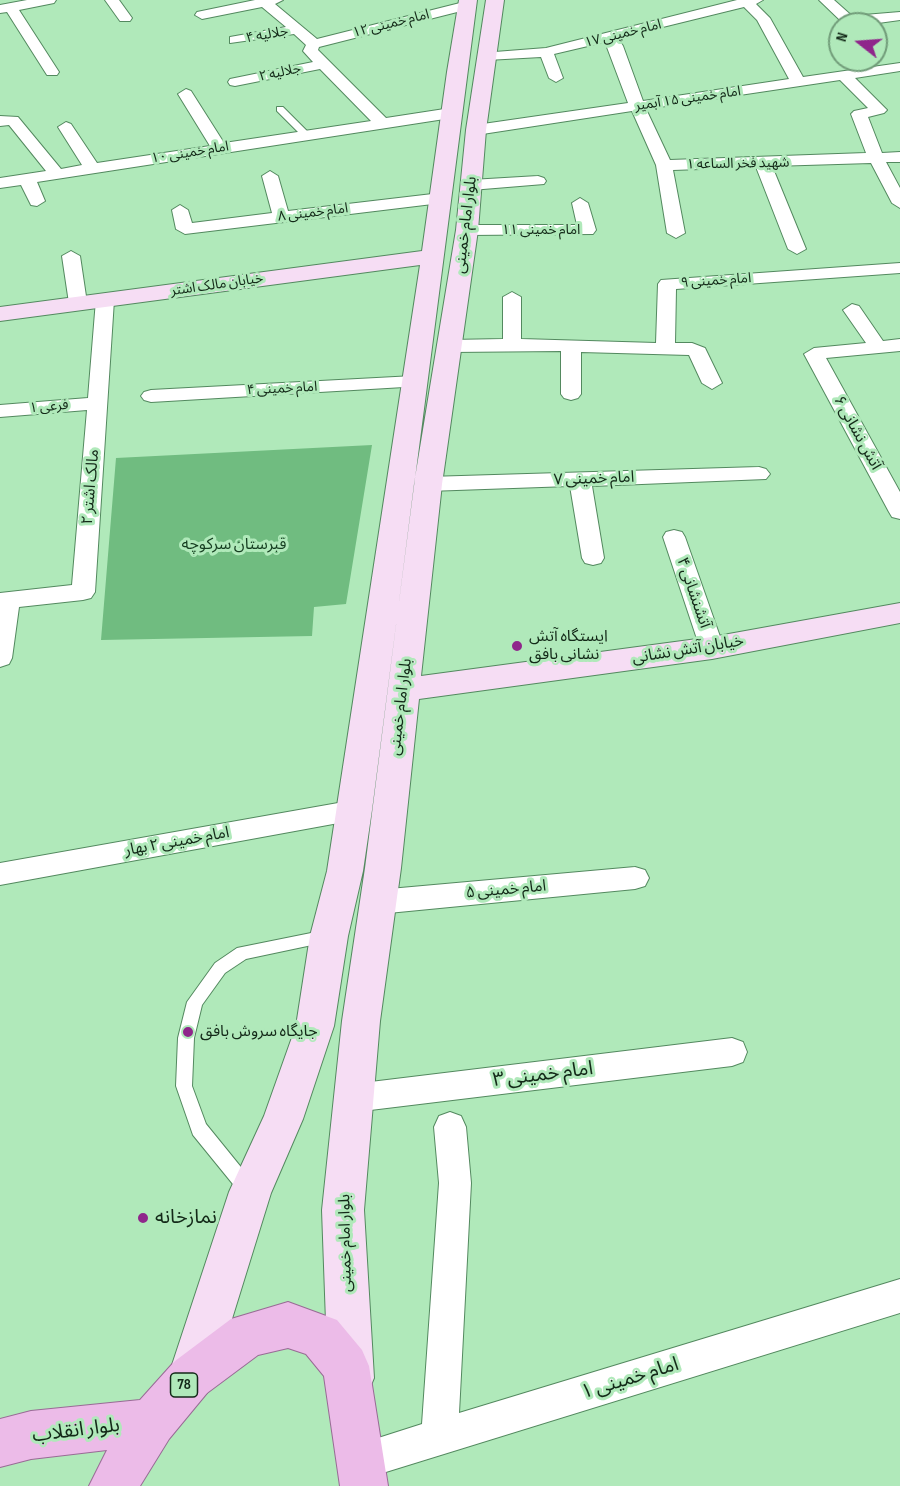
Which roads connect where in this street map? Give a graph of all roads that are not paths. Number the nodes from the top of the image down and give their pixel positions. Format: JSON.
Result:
{"nodes":[{"id":1,"x":49,"y":0,"type":"edge"},
{"id":2,"x":112,"y":0,"type":"edge"},
{"id":3,"x":826,"y":0,"type":"edge"},
{"id":4,"x":268,"y":1,"type":"edge"},
{"id":5,"x":749,"y":1,"type":"edge"},
{"id":6,"x":29,"y":2,"type":"edge"},
{"id":7,"x":477,"y":2,"type":"edge"},
{"id":8,"x":6,"y":8,"type":"edge"},
{"id":9,"x":201,"y":15,"type":"dead end"},
{"id":10,"x":900,"y":16,"type":"edge"},
{"id":11,"x":125,"y":18,"type":"dead end"},
{"id":12,"x":298,"y":29,"type":"junction"},
{"id":13,"x":610,"y":38,"type":"junction"},
{"id":14,"x":235,"y":40,"type":"dead end"},
{"id":15,"x":314,"y":44,"type":"junction"},
{"id":16,"x":546,"y":52,"type":"junction"},
{"id":17,"x":488,"y":56,"type":"junction"},
{"id":18,"x":325,"y":64,"type":"junction"},
{"id":19,"x":900,"y":68,"type":"edge"},
{"id":20,"x":52,"y":72,"type":"dead end"},
{"id":21,"x":870,"y":73,"type":"joint"},
{"id":22,"x":844,"y":76,"type":"junction"},
{"id":23,"x":556,"y":78,"type":"dead end"},
{"id":24,"x":235,"y":82,"type":"dead end"},
{"id":25,"x":799,"y":83,"type":"junction"},
{"id":26,"x":186,"y":94,"type":"dead end"},
{"id":27,"x":637,"y":106,"type":"junction"},
{"id":28,"x":280,"y":109,"type":"dead end"},
{"id":29,"x":0,"y":121,"type":"edge"},
{"id":30,"x":381,"y":122,"type":"junction"},
{"id":31,"x":464,"y":122,"type":"junction"},
{"id":32,"x":66,"y":127,"type":"dead end"},
{"id":33,"x":305,"y":134,"type":"junction"},
{"id":34,"x":219,"y":148,"type":"junction"},
{"id":35,"x":900,"y":157,"type":"edge"},
{"id":36,"x":876,"y":158,"type":"junction"},
{"id":37,"x":763,"y":164,"type":"junction"},
{"id":38,"x":664,"y":165,"type":"junction"},
{"id":39,"x":92,"y":168,"type":"junction"},
{"id":40,"x":57,"y":174,"type":"junction"},
{"id":41,"x":270,"y":176,"type":"dead end"},
{"id":42,"x":27,"y":179,"type":"junction"},
{"id":43,"x":538,"y":181,"type":"dead end"},
{"id":44,"x":0,"y":183,"type":"edge"},
{"id":45,"x":471,"y":185,"type":"junction"},
{"id":46,"x":896,"y":188,"type":"edge"},
{"id":47,"x":441,"y":198,"type":"junction"},
{"id":48,"x":37,"y":201,"type":"dead end"},
{"id":49,"x":580,"y":203,"type":"dead end"},
{"id":50,"x":900,"y":203,"type":"edge"},
{"id":51,"x":180,"y":210,"type":"dead end"},
{"id":52,"x":281,"y":216,"type":"junction"},
{"id":53,"x":467,"y":230,"type":"junction"},
{"id":54,"x":676,"y":233,"type":"dead end"},
{"id":55,"x":797,"y":249,"type":"dead end"},
{"id":56,"x":71,"y":256,"type":"dead end"},
{"id":57,"x":433,"y":256,"type":"junction"},
{"id":58,"x":900,"y":268,"type":"edge"},
{"id":59,"x":512,"y":297,"type":"dead end"},
{"id":60,"x":105,"y":300,"type":"junction"},
{"id":61,"x":78,"y":303,"type":"junction"},
{"id":62,"x":852,"y":310,"type":"dead end"},
{"id":63,"x":0,"y":314,"type":"edge"},
{"id":64,"x":512,"y":344,"type":"junction"},
{"id":65,"x":900,"y":345,"type":"edge"},
{"id":66,"x":450,"y":346,"type":"junction"},
{"id":67,"x":571,"y":346,"type":"junction"},
{"id":68,"x":878,"y":347,"type":"junction"},
{"id":69,"x":665,"y":349,"type":"junction"},
{"id":70,"x":414,"y":382,"type":"junction"},
{"id":71,"x":712,"y":383,"type":"dead end"},
{"id":72,"x":571,"y":394,"type":"dead end"},
{"id":73,"x":151,"y":396,"type":"dead end"},
{"id":74,"x":98,"y":403,"type":"junction"},
{"id":75,"x":0,"y":411,"type":"edge"},
{"id":76,"x":759,"y":474,"type":"dead end"},
{"id":77,"x":580,"y":480,"type":"junction"},
{"id":78,"x":428,"y":484,"type":"junction"},
{"id":79,"x":900,"y":512,"type":"edge"},
{"id":80,"x":408,"y":522,"type":"junction"},
{"id":81,"x":674,"y":537,"type":"dead end"},
{"id":82,"x":593,"y":558,"type":"dead end"},
{"id":83,"x":401,"y":578,"type":"junction"},
{"id":84,"x":4,"y":601,"type":"edge"},
{"id":85,"x":900,"y":613,"type":"edge"},
{"id":86,"x":712,"y":648,"type":"junction"},
{"id":87,"x":0,"y":658,"type":"edge"},
{"id":88,"x":403,"y":690,"type":"junction"},
{"id":89,"x":354,"y":810,"type":"junction"},
{"id":90,"x":0,"y":874,"type":"edge"},
{"id":91,"x":635,"y":878,"type":"dead end"},
{"id":92,"x":378,"y":903,"type":"junction"},
{"id":93,"x":328,"y":936,"type":"junction"},
{"id":94,"x":732,"y":1052,"type":"dead end"},
{"id":95,"x":354,"y":1098,"type":"junction"},
{"id":96,"x":450,"y":1127,"type":"dead end"},
{"id":97,"x":250,"y":1192,"type":"junction"},
{"id":98,"x":900,"y":1296,"type":"edge"},
{"id":99,"x":191,"y":1377,"type":"junction"},
{"id":100,"x":353,"y":1416,"type":"junction"},
{"id":101,"x":152,"y":1422,"type":"junction"},
{"id":102,"x":439,"y":1438,"type":"junction"},
{"id":103,"x":0,"y":1443,"type":"edge"},
{"id":104,"x":362,"y":1474,"type":"edge"},
{"id":105,"x":113,"y":1486,"type":"edge"}],
"edges":[{"from":1,"to":6,"type":"street"},
{"from":2,"to":11,"type":"street"},
{"from":3,"to":10,"type":"street"},
{"from":4,"to":9,"type":"street"},
{"from":4,"to":12,"type":"street"},
{"from":5,"to":13,"type":"street","name":"امام خمینی ۱۷"},
{"from":5,"to":25,"type":"street"},
{"from":6,"to":8,"type":"street"},
{"from":7,"to":15,"type":"street","name":"امام خمینی ۱۲"},
{"from":7,"to":17,"type":"main road","name":"بلوار امام خمینی"},
{"from":7,"to":31,"type":"main road","name":"بلوار امام خمینی"},
{"from":8,"to":20,"type":"street"},
{"from":12,"to":14,"type":"street","name":"جلالیه ۴"},
{"from":12,"to":15,"type":"street"},
{"from":13,"to":16,"type":"street","name":"امام خمینی ۱۷"},
{"from":13,"to":27,"type":"street","name":"شهید فخر الساعه ۱"},
{"from":15,"to":18,"type":"street"},
{"from":16,"to":17,"type":"street","name":"امام خمینی ۱۷"},
{"from":16,"to":23,"type":"street"},
{"from":17,"to":31,"type":"main road","name":"بلوار امام خمینی"},
{"from":18,"to":24,"type":"street","name":"جلالیه ۲"},
{"from":18,"to":30,"type":"street"},
{"from":19,"to":21,"type":"street","name":"امام خمینی ۱۵ آبمیر"},
{"from":21,"to":22,"type":"street","name":"امام خمینی ۱۵ آبمیر"},
{"from":22,"to":25,"type":"street","name":"امام خمینی ۱۵ آبمیر"},
{"from":22,"to":36,"type":"street"},
{"from":25,"to":27,"type":"street","name":"امام خمینی ۱۵ آبمیر"},
{"from":26,"to":34,"type":"street"},
{"from":27,"to":31,"type":"street","name":"امام خمینی ۱۵ آبمیر"},
{"from":27,"to":38,"type":"street","name":"شهید فخر الساعه ۱"},
{"from":28,"to":33,"type":"lane"},
{"from":29,"to":40,"type":"street"},
{"from":30,"to":31,"type":"street","name":"امام خمینی ۱۰"},
{"from":30,"to":33,"type":"street","name":"امام خمینی ۱۰"},
{"from":31,"to":45,"type":"main road","name":"بلوار امام خمینی"},
{"from":31,"to":47,"type":"main road","name":"بلوار امام خمینی"},
{"from":32,"to":39,"type":"street"},
{"from":33,"to":34,"type":"street","name":"امام خمینی ۱۰"},
{"from":34,"to":39,"type":"street","name":"امام خمینی ۱۰"},
{"from":35,"to":36,"type":"street","name":"شهید فخر الساعه ۱"},
{"from":36,"to":37,"type":"street","name":"شهید فخر الساعه ۱"},
{"from":36,"to":46,"type":"street"},
{"from":37,"to":38,"type":"street","name":"شهید فخر الساعه ۱"},
{"from":37,"to":55,"type":"street"},
{"from":38,"to":54,"type":"street"},
{"from":39,"to":40,"type":"street","name":"امام خمینی ۱۰"},
{"from":40,"to":42,"type":"street","name":"امام خمینی ۱۰"},
{"from":41,"to":52,"type":"street"},
{"from":42,"to":44,"type":"street","name":"امام خمینی ۱۰"},
{"from":42,"to":48,"type":"street"},
{"from":43,"to":45,"type":"street"},
{"from":45,"to":53,"type":"main road","name":"بلوار امام خمینی"},
{"from":46,"to":50,"type":"street"},
{"from":47,"to":52,"type":"street","name":"امام خمینی ۸"},
{"from":47,"to":57,"type":"main road","name":"بلوار امام خمینی"},
{"from":49,"to":53,"type":"street","name":"امام خمینی ۱۱"},
{"from":51,"to":52,"type":"street","name":"امام خمینی ۸"},
{"from":53,"to":66,"type":"main road","name":"بلوار امام خمینی"},
{"from":56,"to":61,"type":"street"},
{"from":57,"to":60,"type":"main road","name":"خیابان مالک اشتر"},
{"from":57,"to":70,"type":"main road","name":"بلوار امام خمینی"},
{"from":58,"to":69,"type":"street","name":"امام خمینی ۹"},
{"from":59,"to":64,"type":"street"},
{"from":60,"to":61,"type":"main road","name":"خیابان مالک اشتر"},
{"from":60,"to":74,"type":"street","name":"مالک اشتر ۲"},
{"from":61,"to":63,"type":"main road","name":"خیابان مالک اشتر"},
{"from":62,"to":68,"type":"street"},
{"from":64,"to":66,"type":"street"},
{"from":64,"to":67,"type":"street"},
{"from":65,"to":68,"type":"street"},
{"from":66,"to":78,"type":"main road","name":"بلوار امام خمینی"},
{"from":67,"to":69,"type":"street"},
{"from":67,"to":72,"type":"street"},
{"from":68,"to":79,"type":"street","name":"آتش نشانی ۶"},
{"from":69,"to":71,"type":"street"},
{"from":70,"to":73,"type":"street","name":"امام خمینی ۴"},
{"from":70,"to":80,"type":"main road","name":"بلوار امام خمینی"},
{"from":74,"to":75,"type":"street","name":"فرعی ۱"},
{"from":74,"to":84,"type":"street","name":"مالک اشتر ۲"},
{"from":76,"to":77,"type":"street","name":"امام خمینی ۷"},
{"from":77,"to":78,"type":"street","name":"امام خمینی ۷"},
{"from":77,"to":82,"type":"street"},
{"from":78,"to":80,"type":"main road","name":"بلوار امام خمینی"},
{"from":80,"to":83,"type":"main road","name":"بلوار امام خمینی"},
{"from":81,"to":86,"type":"street","name":"آتشنشانی ۴"},
{"from":83,"to":88,"type":"main road","name":"بلوار امام خمینی"},
{"from":83,"to":89,"type":"main road","name":"بلوار امام خمینی"},
{"from":84,"to":87,"type":"street"},
{"from":85,"to":86,"type":"main road","name":"خیابان آتش نشانی"},
{"from":86,"to":88,"type":"main road","name":"خیابان آتش نشانی"},
{"from":88,"to":92,"type":"main road","name":"بلوار امام خمینی"},
{"from":89,"to":90,"type":"street","name":"امام خمینی ۲ بهار"},
{"from":89,"to":93,"type":"main road","name":"بلوار امام خمینی"},
{"from":91,"to":92,"type":"street","name":"امام خمینی ۵"},
{"from":92,"to":95,"type":"main road","name":"بلوار امام خمینی"},
{"from":93,"to":97,"type":"main road","name":"بلوار امام خمینی"},
{"from":93,"to":97,"type":"lane"},
{"from":94,"to":95,"type":"street","name":"امام خمینی ۳"},
{"from":95,"to":100,"type":"main road","name":"بلوار امام خمینی"},
{"from":96,"to":102,"type":"street"},
{"from":97,"to":99,"type":"main road","name":"بلوار امام خمینی"},
{"from":98,"to":102,"type":"street","name":"امام خمینی ۱"},
{"from":99,"to":100,"type":"main road","number":"78"},
{"from":99,"to":101,"type":"main road","number":"78"},
{"from":100,"to":104,"type":"main road","number":"78"},
{"from":101,"to":103,"type":"main road","name":"بلوار انقلاب"},
{"from":101,"to":105,"type":"main road","number":"78"},
{"from":102,"to":104,"type":"street","name":"امام خمینی ۱"}]}
